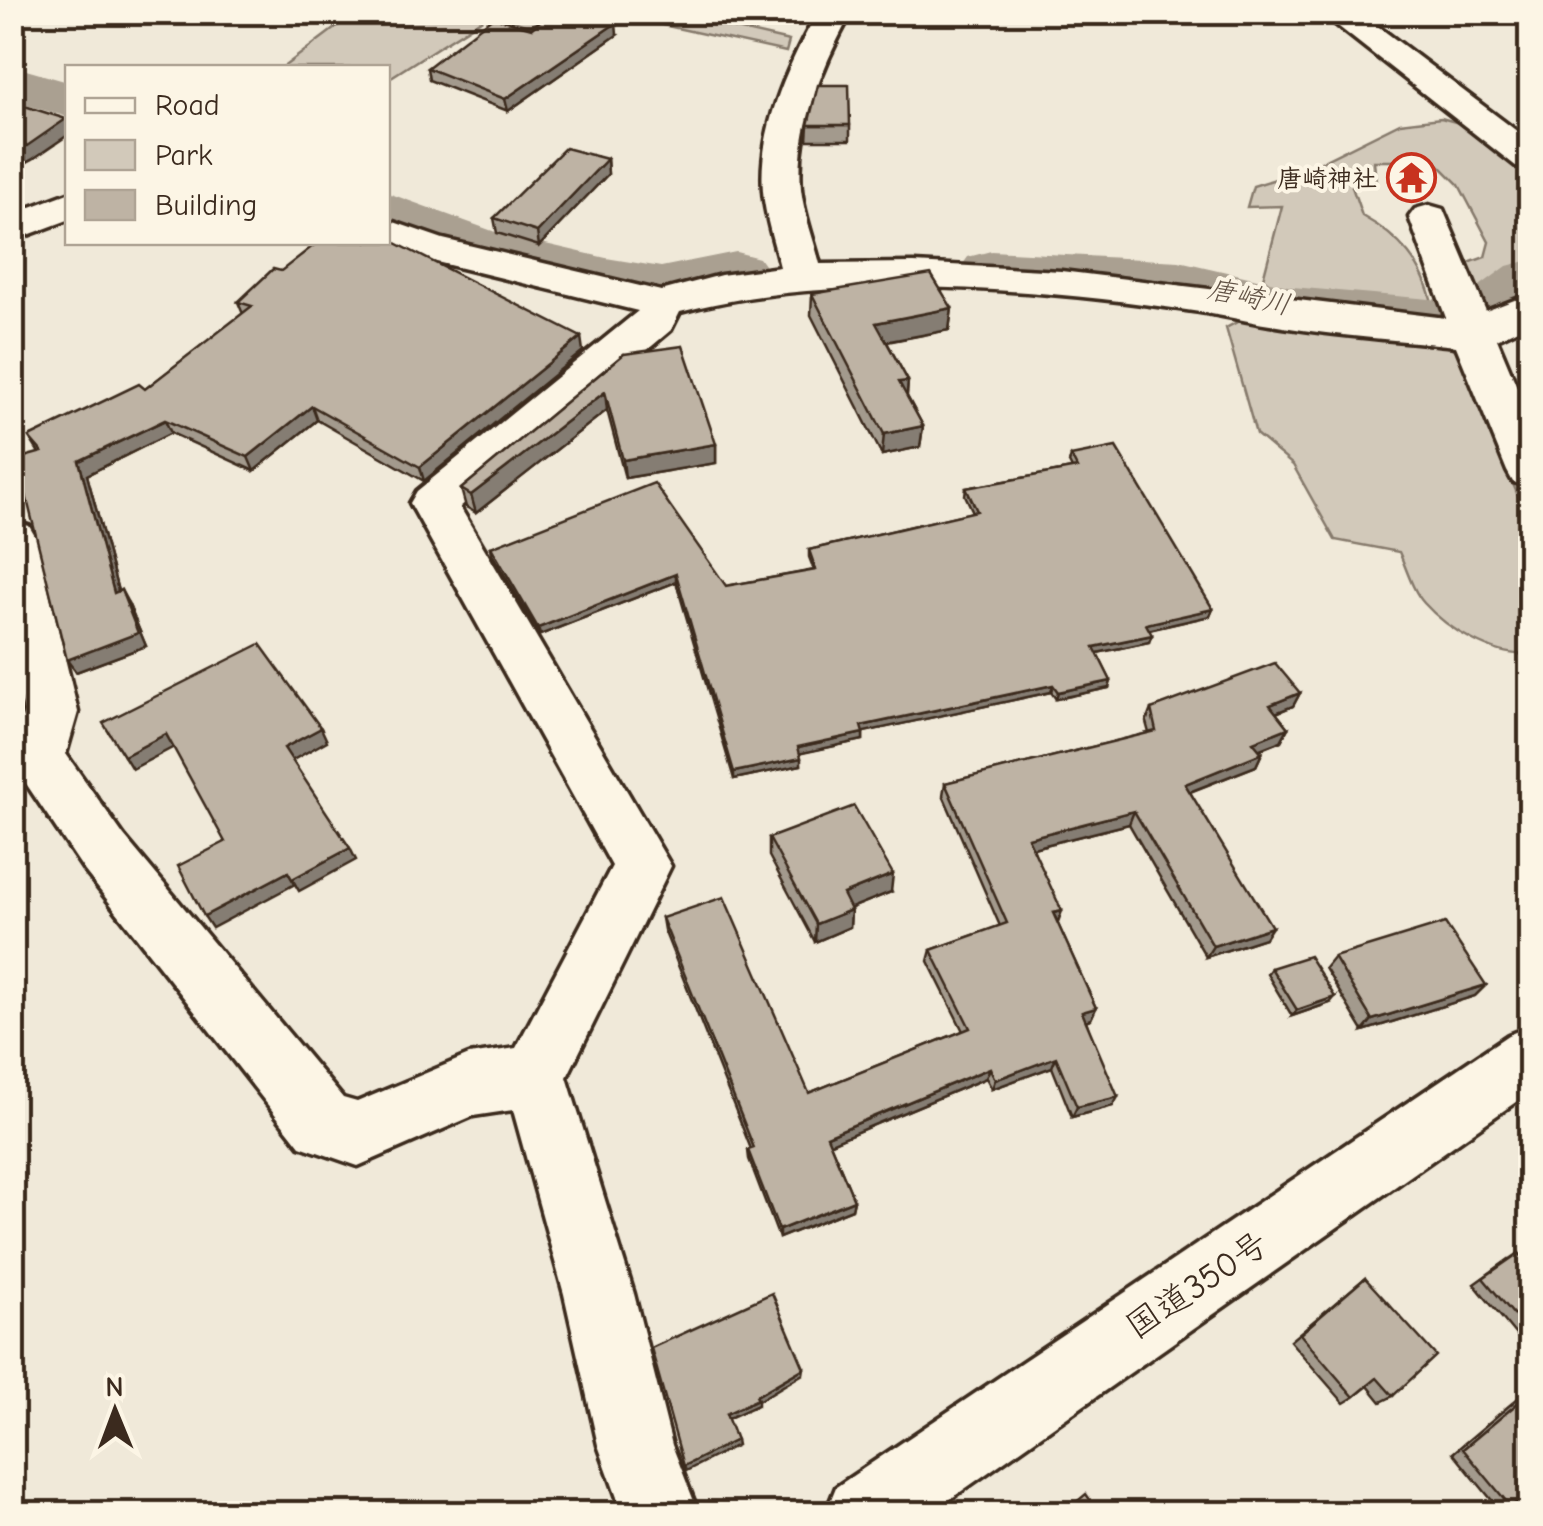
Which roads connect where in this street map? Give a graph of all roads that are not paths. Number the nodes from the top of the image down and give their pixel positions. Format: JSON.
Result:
{"nodes":[{"id":1,"x":1337,"y":12,"type":"edge"},
{"id":2,"x":828,"y":25,"type":"edge"},
{"id":3,"x":1530,"y":159,"type":"edge"},
{"id":4,"x":65,"y":205,"type":"edge"},
{"id":5,"x":1429,"y":216,"type":"dead end"},
{"id":6,"x":12,"y":229,"type":"edge"},
{"id":7,"x":390,"y":233,"type":"edge"},
{"id":8,"x":803,"y":276,"type":"junction"},
{"id":9,"x":661,"y":304,"type":"junction"},
{"id":10,"x":1530,"y":307,"type":"edge"},
{"id":11,"x":1467,"y":319,"type":"junction"},
{"id":12,"x":1530,"y":471,"type":"edge"},
{"id":13,"x":12,"y":538,"type":"edge"},
{"id":14,"x":1530,"y":1056,"type":"edge"},
{"id":15,"x":535,"y":1076,"type":"junction"},
{"id":16,"x":661,"y":1514,"type":"edge"},
{"id":17,"x":863,"y":1514,"type":"edge"}],
"edges":[{"from":1,"to":3,"type":"main road"},
{"from":2,"to":8,"type":"main road"},
{"from":4,"to":6,"type":"main road"},
{"from":5,"to":11,"type":"main road"},
{"from":7,"to":9,"type":"main road"},
{"from":8,"to":9,"type":"main road"},
{"from":8,"to":11,"type":"main road"},
{"from":9,"to":15,"type":"main road"},
{"from":10,"to":11,"type":"main road"},
{"from":11,"to":12,"type":"main road"},
{"from":13,"to":15,"type":"main road"},
{"from":14,"to":17,"type":"main road","name":"国道350号"},
{"from":15,"to":16,"type":"main road"}]}
